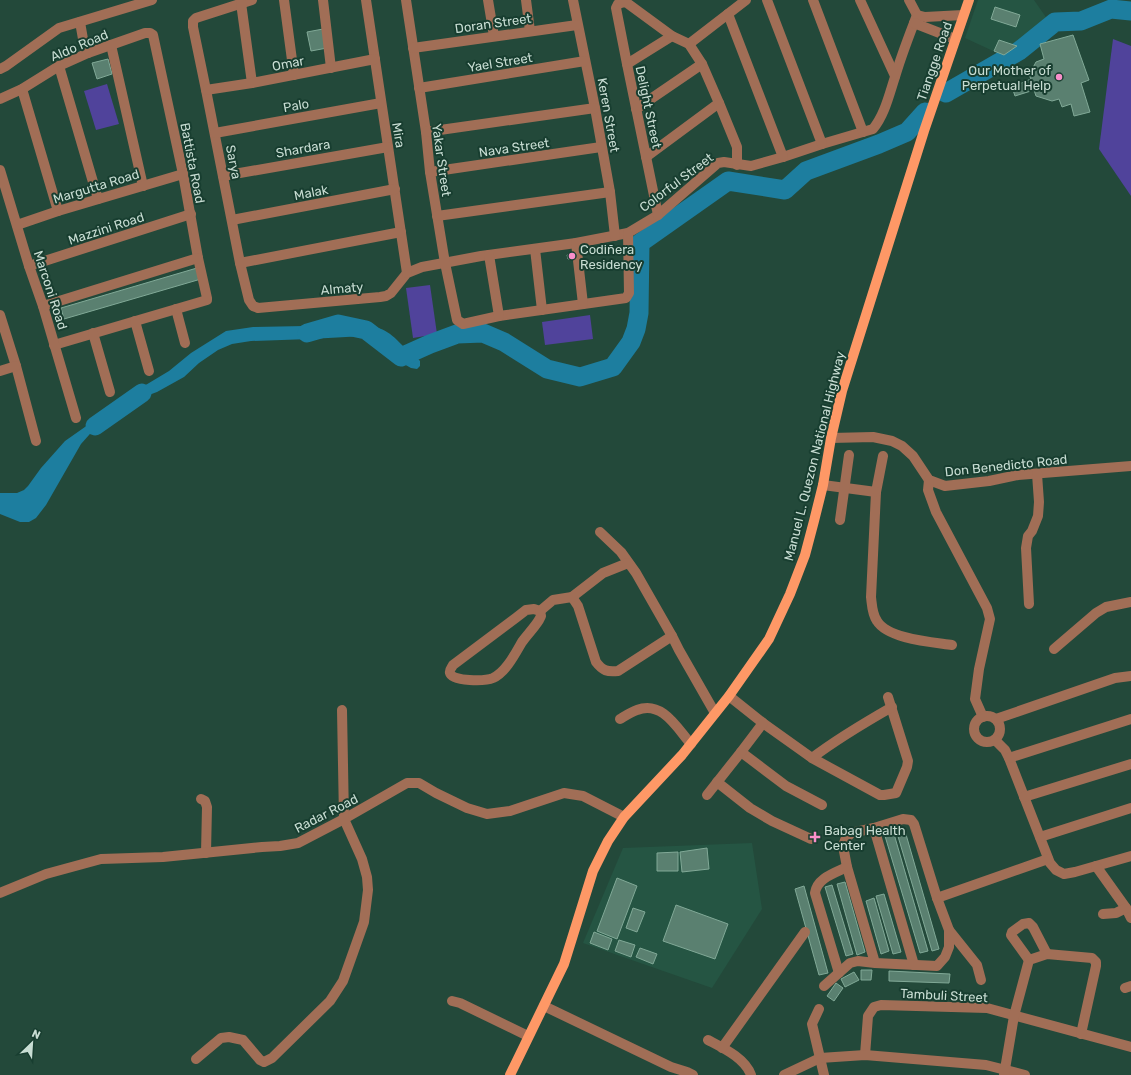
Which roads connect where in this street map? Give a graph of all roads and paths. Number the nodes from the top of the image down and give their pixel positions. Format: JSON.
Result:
{"nodes":[{"id":1,"x":152,"y":0,"type":"edge"},
{"id":2,"x":252,"y":0,"type":"edge"},
{"id":3,"x":284,"y":0,"type":"edge"},
{"id":4,"x":323,"y":0,"type":"edge"},
{"id":5,"x":366,"y":0,"type":"edge"},
{"id":6,"x":406,"y":0,"type":"edge"},
{"id":7,"x":410,"y":0,"type":"edge"},
{"id":8,"x":488,"y":0,"type":"edge"},
{"id":9,"x":526,"y":0,"type":"edge"},
{"id":10,"x":573,"y":0,"type":"edge"},
{"id":11,"x":746,"y":0,"type":"edge"},
{"id":12,"x":767,"y":0,"type":"edge"},
{"id":13,"x":813,"y":0,"type":"edge"},
{"id":14,"x":860,"y":0,"type":"edge"},
{"id":15,"x":909,"y":0,"type":"edge"},
{"id":16,"x":969,"y":0,"type":"edge"},
{"id":17,"x":241,"y":3,"type":"junction"},
{"id":18,"x":728,"y":14,"type":"junction"},
{"id":19,"x":964,"y":15,"type":"junction"},
{"id":20,"x":915,"y":20,"type":"junction"},
{"id":21,"x":80,"y":22,"type":"junction"},
{"id":22,"x":577,"y":25,"type":"junction"},
{"id":23,"x":530,"y":31,"type":"junction"},
{"id":24,"x":150,"y":33,"type":"joint"},
{"id":25,"x":494,"y":36,"type":"junction"},
{"id":26,"x":672,"y":36,"type":"junction"},
{"id":27,"x":955,"y":38,"type":"junction"},
{"id":28,"x":689,"y":44,"type":"junction"},
{"id":29,"x":111,"y":45,"type":"junction"},
{"id":30,"x":413,"y":48,"type":"junction"},
{"id":31,"x":88,"y":53,"type":"junction"},
{"id":32,"x":375,"y":59,"type":"junction"},
{"id":33,"x":585,"y":61,"type":"junction"},
{"id":34,"x":627,"y":64,"type":"junction"},
{"id":35,"x":702,"y":64,"type":"junction"},
{"id":36,"x":59,"y":66,"type":"junction"},
{"id":37,"x":331,"y":68,"type":"junction"},
{"id":38,"x":0,"y":69,"type":"edge"},
{"id":39,"x":294,"y":75,"type":"junction"},
{"id":40,"x":895,"y":76,"type":"junction"},
{"id":41,"x":252,"y":83,"type":"junction"},
{"id":42,"x":419,"y":88,"type":"junction"},
{"id":43,"x":22,"y":89,"type":"junction"},
{"id":44,"x":206,"y":90,"type":"junction"},
{"id":45,"x":0,"y":99,"type":"edge"},
{"id":46,"x":382,"y":103,"type":"junction"},
{"id":47,"x":719,"y":103,"type":"junction"},
{"id":48,"x":595,"y":108,"type":"junction"},
{"id":49,"x":636,"y":109,"type":"junction"},
{"id":50,"x":924,"y":131,"type":"joint"},
{"id":51,"x":426,"y":132,"type":"junction"},
{"id":52,"x":863,"y":132,"type":"junction"},
{"id":53,"x":215,"y":133,"type":"junction"},
{"id":54,"x":822,"y":144,"type":"junction"},
{"id":55,"x":388,"y":146,"type":"junction"},
{"id":56,"x":601,"y":147,"type":"junction"},
{"id":57,"x":646,"y":157,"type":"junction"},
{"id":58,"x":783,"y":157,"type":"junction"},
{"id":59,"x":737,"y":165,"type":"junction"},
{"id":60,"x":0,"y":170,"type":"edge"},
{"id":61,"x":430,"y":172,"type":"junction"},
{"id":62,"x":183,"y":174,"type":"junction"},
{"id":63,"x":223,"y":176,"type":"junction"},
{"id":64,"x":142,"y":186,"type":"junction"},
{"id":65,"x":395,"y":189,"type":"junction"},
{"id":66,"x":610,"y":192,"type":"junction"},
{"id":67,"x":98,"y":199,"type":"junction"},
{"id":68,"x":58,"y":211,"type":"junction"},
{"id":69,"x":190,"y":214,"type":"junction"},
{"id":70,"x":658,"y":215,"type":"junction"},
{"id":71,"x":437,"y":216,"type":"junction"},
{"id":72,"x":232,"y":220,"type":"junction"},
{"id":73,"x":17,"y":225,"type":"junction"},
{"id":74,"x":401,"y":232,"type":"junction"},
{"id":75,"x":628,"y":233,"type":"junction"},
{"id":76,"x":615,"y":236,"type":"junction"},
{"id":77,"x":576,"y":243,"type":"junction"},
{"id":78,"x":535,"y":249,"type":"junction"},
{"id":79,"x":489,"y":255,"type":"junction"},
{"id":80,"x":198,"y":258,"type":"junction"},
{"id":81,"x":240,"y":263,"type":"junction"},
{"id":82,"x":445,"y":263,"type":"junction"},
{"id":83,"x":29,"y":266,"type":"junction"},
{"id":84,"x":422,"y":267,"type":"joint"},
{"id":85,"x":407,"y":274,"type":"junction"},
{"id":86,"x":583,"y":304,"type":"junction"},
{"id":87,"x":43,"y":306,"type":"junction"},
{"id":88,"x":253,"y":306,"type":"joint"},
{"id":89,"x":176,"y":309,"type":"junction"},
{"id":90,"x":542,"y":310,"type":"junction"},
{"id":91,"x":499,"y":316,"type":"junction"},
{"id":92,"x":135,"y":321,"type":"junction"},
{"id":93,"x":1,"y":322,"type":"edge"},
{"id":94,"x":93,"y":333,"type":"junction"},
{"id":95,"x":185,"y":343,"type":"dead end"},
{"id":96,"x":54,"y":345,"type":"junction"},
{"id":97,"x":16,"y":366,"type":"junction"},
{"id":98,"x":0,"y":371,"type":"edge"},
{"id":99,"x":149,"y":371,"type":"dead end"},
{"id":100,"x":110,"y":392,"type":"dead end"},
{"id":101,"x":76,"y":418,"type":"dead end"},
{"id":102,"x":831,"y":438,"type":"junction"},
{"id":103,"x":36,"y":441,"type":"dead end"},
{"id":104,"x":849,"y":455,"type":"dead end"},
{"id":105,"x":883,"y":456,"type":"dead end"},
{"id":106,"x":1131,"y":466,"type":"edge"},
{"id":107,"x":1037,"y":474,"type":"junction"},
{"id":108,"x":928,"y":480,"type":"junction"},
{"id":109,"x":823,"y":485,"type":"junction"},
{"id":110,"x":844,"y":488,"type":"junction"},
{"id":111,"x":876,"y":492,"type":"junction"},
{"id":112,"x":840,"y":520,"type":"dead end"},
{"id":113,"x":600,"y":532,"type":"dead end"},
{"id":114,"x":628,"y":563,"type":"junction"},
{"id":115,"x":572,"y":597,"type":"junction"},
{"id":116,"x":1131,"y":602,"type":"edge"},
{"id":117,"x":1028,"y":604,"type":"dead end"},
{"id":118,"x":540,"y":611,"type":"junction"},
{"id":119,"x":672,"y":636,"type":"junction"},
{"id":120,"x":952,"y":645,"type":"dead end"},
{"id":121,"x":1054,"y":649,"type":"dead end"},
{"id":122,"x":1131,"y":676,"type":"edge"},
{"id":123,"x":729,"y":696,"type":"junction"},
{"id":124,"x":888,"y":697,"type":"dead end"},
{"id":125,"x":892,"y":707,"type":"junction"},
{"id":126,"x":342,"y":710,"type":"dead end"},
{"id":127,"x":714,"y":713,"type":"junction"},
{"id":128,"x":983,"y":717,"type":"junction"},
{"id":129,"x":620,"y":719,"type":"dead end"},
{"id":130,"x":996,"y":719,"type":"junction"},
{"id":131,"x":1131,"y":719,"type":"edge"},
{"id":132,"x":763,"y":723,"type":"junction"},
{"id":133,"x":995,"y":740,"type":"junction"},
{"id":134,"x":691,"y":744,"type":"junction"},
{"id":135,"x":741,"y":752,"type":"junction"},
{"id":136,"x":812,"y":758,"type":"junction"},
{"id":137,"x":1009,"y":758,"type":"junction"},
{"id":138,"x":1131,"y":764,"type":"edge"},
{"id":139,"x":717,"y":782,"type":"junction"},
{"id":140,"x":707,"y":795,"type":"dead end"},
{"id":141,"x":1024,"y":797,"type":"junction"},
{"id":142,"x":201,"y":799,"type":"dead end"},
{"id":143,"x":822,"y":805,"type":"dead end"},
{"id":144,"x":1131,"y":808,"type":"edge"},
{"id":145,"x":624,"y":817,"type":"junction"},
{"id":146,"x":344,"y":819,"type":"junction"},
{"id":147,"x":874,"y":828,"type":"junction"},
{"id":148,"x":1040,"y":837,"type":"junction"},
{"id":149,"x":812,"y":839,"type":"dead end"},
{"id":150,"x":206,"y":853,"type":"junction"},
{"id":151,"x":1131,"y":856,"type":"edge"},
{"id":152,"x":1048,"y":859,"type":"junction"},
{"id":153,"x":1096,"y":866,"type":"junction"},
{"id":154,"x":847,"y":867,"type":"junction"},
{"id":155,"x":0,"y":892,"type":"edge"},
{"id":156,"x":937,"y":898,"type":"junction"},
{"id":157,"x":1126,"y":908,"type":"junction"},
{"id":158,"x":1103,"y":914,"type":"dead end"},
{"id":159,"x":1131,"y":918,"type":"edge"},
{"id":160,"x":949,"y":930,"type":"junction"},
{"id":161,"x":806,"y":932,"type":"dead end"},
{"id":162,"x":1047,"y":954,"type":"junction"},
{"id":163,"x":1029,"y":960,"type":"junction"},
{"id":164,"x":875,"y":963,"type":"junction"},
{"id":165,"x":914,"y":965,"type":"junction"},
{"id":166,"x":839,"y":973,"type":"junction"},
{"id":167,"x":981,"y":980,"type":"dead end"},
{"id":168,"x":824,"y":986,"type":"dead end"},
{"id":169,"x":452,"y":1001,"type":"dead end"},
{"id":170,"x":544,"y":1006,"type":"junction"},
{"id":171,"x":819,"y":1009,"type":"dead end"},
{"id":172,"x":1014,"y":1016,"type":"junction"},
{"id":173,"x":1081,"y":1034,"type":"junction"},
{"id":174,"x":528,"y":1036,"type":"junction"},
{"id":175,"x":708,"y":1040,"type":"dead end"},
{"id":176,"x":1131,"y":1047,"type":"edge"},
{"id":177,"x":722,"y":1048,"type":"junction"},
{"id":178,"x":865,"y":1055,"type":"junction"},
{"id":179,"x":820,"y":1058,"type":"junction"},
{"id":180,"x":196,"y":1059,"type":"dead end"},
{"id":181,"x":671,"y":1067,"type":"junction"},
{"id":182,"x":1005,"y":1072,"type":"edge"},
{"id":183,"x":510,"y":1075,"type":"edge"},
{"id":184,"x":679,"y":1075,"type":"edge"},
{"id":185,"x":693,"y":1075,"type":"edge"},
{"id":186,"x":751,"y":1075,"type":"edge"},
{"id":187,"x":784,"y":1075,"type":"edge"},
{"id":188,"x":824,"y":1075,"type":"edge"},
{"id":189,"x":1025,"y":1075,"type":"edge"}],
"edges":[{"from":1,"to":21,"type":"street"},
{"from":2,"to":17,"type":"street"},
{"from":3,"to":39,"type":"street"},
{"from":4,"to":37,"type":"street"},
{"from":5,"to":32,"type":"street","name":"Mira"},
{"from":6,"to":7,"type":"street"},
{"from":6,"to":30,"type":"street","name":"Yakar Street"},
{"from":8,"to":25,"type":"street"},
{"from":9,"to":23,"type":"street"},
{"from":10,"to":22,"type":"street","name":"Keren Street"},
{"from":11,"to":18,"type":"street"},
{"from":12,"to":54,"type":"street"},
{"from":13,"to":52,"type":"street"},
{"from":14,"to":40,"type":"street"},
{"from":15,"to":20,"type":"street"},
{"from":16,"to":19,"type":"main road","name":"Tiangge Road"},
{"from":17,"to":41,"type":"street"},
{"from":17,"to":44,"type":"street","name":"Sarya"},
{"from":18,"to":28,"type":"street"},
{"from":18,"to":58,"type":"street"},
{"from":19,"to":20,"type":"street"},
{"from":19,"to":27,"type":"main road","name":"Tiangge Road"},
{"from":20,"to":27,"type":"street"},
{"from":20,"to":40,"type":"street"},
{"from":21,"to":31,"type":"street"},
{"from":21,"to":38,"type":"street"},
{"from":22,"to":23,"type":"street","name":"Doran Street"},
{"from":22,"to":33,"type":"street","name":"Keren Street"},
{"from":23,"to":25,"type":"street","name":"Doran Street"},
{"from":24,"to":29,"type":"street","name":"Aldo Road"},
{"from":24,"to":62,"type":"street","name":"Battista Road"},
{"from":25,"to":30,"type":"street","name":"Doran Street"},
{"from":26,"to":28,"type":"street"},
{"from":26,"to":34,"type":"street"},
{"from":26,"to":34,"type":"street","name":"Delight Street"},
{"from":27,"to":50,"type":"main road","name":"Tiangge Road"},
{"from":28,"to":35,"type":"street"},
{"from":29,"to":31,"type":"street","name":"Aldo Road"},
{"from":29,"to":64,"type":"street"},
{"from":30,"to":42,"type":"street","name":"Yakar Street"},
{"from":31,"to":36,"type":"street","name":"Aldo Road"},
{"from":32,"to":37,"type":"street","name":"Omar"},
{"from":32,"to":46,"type":"street","name":"Mira"},
{"from":33,"to":42,"type":"street","name":"Yael Street"},
{"from":33,"to":48,"type":"street","name":"Keren Street"},
{"from":34,"to":49,"type":"street","name":"Delight Street"},
{"from":35,"to":47,"type":"street"},
{"from":35,"to":49,"type":"street"},
{"from":36,"to":43,"type":"street","name":"Aldo Road"},
{"from":36,"to":67,"type":"street"},
{"from":37,"to":39,"type":"street","name":"Omar"},
{"from":39,"to":41,"type":"street","name":"Omar"},
{"from":40,"to":52,"type":"street","name":"Colorful Street"},
{"from":41,"to":44,"type":"street","name":"Omar"},
{"from":42,"to":51,"type":"street","name":"Yakar Street"},
{"from":43,"to":45,"type":"street","name":"Aldo Road"},
{"from":43,"to":68,"type":"street"},
{"from":44,"to":53,"type":"street","name":"Sarya"},
{"from":46,"to":53,"type":"street","name":"Palo"},
{"from":46,"to":55,"type":"street","name":"Mira"},
{"from":47,"to":57,"type":"street"},
{"from":47,"to":59,"type":"street"},
{"from":48,"to":51,"type":"street"},
{"from":48,"to":56,"type":"street","name":"Keren Street"},
{"from":49,"to":57,"type":"street","name":"Delight Street"},
{"from":50,"to":102,"type":"main road","name":"Manuel L. Quezon National Highway"},
{"from":51,"to":61,"type":"street","name":"Yakar Street"},
{"from":52,"to":54,"type":"street","name":"Colorful Street"},
{"from":53,"to":63,"type":"street","name":"Sarya"},
{"from":54,"to":58,"type":"street","name":"Colorful Street"},
{"from":55,"to":63,"type":"street","name":"Shardara"},
{"from":55,"to":65,"type":"street","name":"Mira"},
{"from":56,"to":61,"type":"street","name":"Nava Street"},
{"from":56,"to":66,"type":"street","name":"Keren Street"},
{"from":57,"to":70,"type":"street","name":"Delight Street"},
{"from":58,"to":59,"type":"street","name":"Colorful Street"},
{"from":59,"to":70,"type":"street","name":"Colorful Street"},
{"from":60,"to":73,"type":"street","name":"Marconi Road"},
{"from":61,"to":71,"type":"street","name":"Yakar Street"},
{"from":62,"to":64,"type":"street","name":"Margutta Road"},
{"from":62,"to":69,"type":"street","name":"Battista Road"},
{"from":63,"to":72,"type":"street","name":"Sarya"},
{"from":64,"to":67,"type":"street","name":"Margutta Road"},
{"from":65,"to":72,"type":"street","name":"Malak"},
{"from":65,"to":74,"type":"street","name":"Mira"},
{"from":66,"to":71,"type":"street"},
{"from":66,"to":76,"type":"street","name":"Keren Street"},
{"from":67,"to":68,"type":"street","name":"Margutta Road"},
{"from":68,"to":73,"type":"street","name":"Margutta Road"},
{"from":69,"to":80,"type":"street","name":"Battista Road"},
{"from":69,"to":83,"type":"street","name":"Mazzini Road"},
{"from":70,"to":75,"type":"street","name":"Colorful Street"},
{"from":71,"to":82,"type":"street","name":"Yakar Street"},
{"from":72,"to":81,"type":"street","name":"Sarya"},
{"from":73,"to":83,"type":"street","name":"Marconi Road"},
{"from":74,"to":81,"type":"street"},
{"from":74,"to":85,"type":"street","name":"Mira"},
{"from":75,"to":76,"type":"street","name":"Colorful Street"},
{"from":75,"to":86,"type":"street"},
{"from":76,"to":77,"type":"street","name":"Colorful Street"},
{"from":77,"to":78,"type":"street","name":"Colorful Street"},
{"from":77,"to":86,"type":"street"},
{"from":78,"to":79,"type":"street","name":"Colorful Street"},
{"from":78,"to":90,"type":"street"},
{"from":79,"to":82,"type":"street","name":"Colorful Street"},
{"from":79,"to":91,"type":"street"},
{"from":80,"to":87,"type":"street"},
{"from":80,"to":89,"type":"street","name":"Battista Road"},
{"from":81,"to":88,"type":"street","name":"Sarya"},
{"from":82,"to":84,"type":"street","name":"Colorful Street"},
{"from":82,"to":91,"type":"street","name":"Yakar Street"},
{"from":83,"to":87,"type":"street","name":"Marconi Road"},
{"from":84,"to":85,"type":"street","name":"Almaty"},
{"from":85,"to":88,"type":"street","name":"Almaty"},
{"from":86,"to":90,"type":"street"},
{"from":87,"to":96,"type":"street","name":"Marconi Road"},
{"from":89,"to":92,"type":"street"},
{"from":89,"to":95,"type":"street"},
{"from":90,"to":91,"type":"street"},
{"from":92,"to":94,"type":"street"},
{"from":92,"to":99,"type":"street"},
{"from":93,"to":97,"type":"street"},
{"from":94,"to":96,"type":"street"},
{"from":94,"to":100,"type":"street"},
{"from":96,"to":101,"type":"street","name":"Marconi Road"},
{"from":97,"to":98,"type":"street"},
{"from":97,"to":103,"type":"street"},
{"from":102,"to":108,"type":"street","name":"Don Benedicto Road"},
{"from":102,"to":109,"type":"main road","name":"Manuel L. Quezon National Highway"},
{"from":104,"to":110,"type":"street"},
{"from":105,"to":111,"type":"street"},
{"from":106,"to":107,"type":"street","name":"Don Benedicto Road"},
{"from":107,"to":108,"type":"street","name":"Don Benedicto Road"},
{"from":107,"to":117,"type":"street"},
{"from":108,"to":128,"type":"street"},
{"from":109,"to":110,"type":"street"},
{"from":109,"to":123,"type":"main road","name":"Manuel L. Quezon National Highway"},
{"from":110,"to":111,"type":"street"},
{"from":110,"to":112,"type":"street"},
{"from":111,"to":120,"type":"street"},
{"from":113,"to":114,"type":"street"},
{"from":114,"to":115,"type":"street"},
{"from":114,"to":119,"type":"street"},
{"from":115,"to":118,"type":"street"},
{"from":115,"to":119,"type":"street"},
{"from":116,"to":121,"type":"street"},
{"from":118,"to":118,"type":"street"},
{"from":119,"to":127,"type":"street"},
{"from":122,"to":130,"type":"street"},
{"from":123,"to":127,"type":"main road","name":"Manuel L. Quezon National Highway"},
{"from":123,"to":132,"type":"street"},
{"from":124,"to":125,"type":"street"},
{"from":125,"to":136,"type":"street"},
{"from":125,"to":136,"type":"street"},
{"from":126,"to":146,"type":"street"},
{"from":127,"to":134,"type":"main road","name":"Manuel L. Quezon National Highway"},
{"from":128,"to":130,"type":"street"},
{"from":128,"to":133,"type":"street"},
{"from":129,"to":134,"type":"street"},
{"from":130,"to":133,"type":"street"},
{"from":131,"to":137,"type":"street"},
{"from":132,"to":135,"type":"street"},
{"from":132,"to":136,"type":"street"},
{"from":133,"to":137,"type":"street"},
{"from":134,"to":145,"type":"main road","name":"Manuel L. Quezon National Highway"},
{"from":135,"to":139,"type":"street"},
{"from":135,"to":143,"type":"street"},
{"from":137,"to":141,"type":"street"},
{"from":138,"to":141,"type":"street"},
{"from":139,"to":140,"type":"street"},
{"from":139,"to":149,"type":"street"},
{"from":141,"to":148,"type":"street"},
{"from":142,"to":150,"type":"street"},
{"from":144,"to":148,"type":"street"},
{"from":145,"to":146,"type":"street","name":"Radar Road"},
{"from":145,"to":170,"type":"main road","name":"Manuel L. Quezon National Highway"},
{"from":146,"to":150,"type":"street","name":"Radar Road"},
{"from":146,"to":180,"type":"street"},
{"from":147,"to":154,"type":"street"},
{"from":147,"to":156,"type":"street"},
{"from":147,"to":165,"type":"street"},
{"from":148,"to":152,"type":"street"},
{"from":150,"to":155,"type":"street","name":"Radar Road"},
{"from":151,"to":153,"type":"street"},
{"from":152,"to":153,"type":"street"},
{"from":152,"to":156,"type":"street"},
{"from":153,"to":157,"type":"street"},
{"from":154,"to":164,"type":"street"},
{"from":154,"to":166,"type":"street"},
{"from":156,"to":160,"type":"street"},
{"from":157,"to":158,"type":"street"},
{"from":157,"to":159,"type":"street"},
{"from":160,"to":165,"type":"street"},
{"from":160,"to":167,"type":"street"},
{"from":161,"to":177,"type":"street"},
{"from":162,"to":163,"type":"street"},
{"from":162,"to":163,"type":"street"},
{"from":162,"to":173,"type":"street"},
{"from":163,"to":172,"type":"street"},
{"from":164,"to":165,"type":"street"},
{"from":164,"to":166,"type":"street"},
{"from":166,"to":168,"type":"street"},
{"from":169,"to":174,"type":"street"},
{"from":170,"to":174,"type":"main road","name":"Manuel L. Quezon National Highway"},
{"from":170,"to":181,"type":"street"},
{"from":171,"to":179,"type":"street"},
{"from":172,"to":173,"type":"street","name":"Tambuli Street"},
{"from":172,"to":178,"type":"street","name":"Tambuli Street"},
{"from":172,"to":182,"type":"street"},
{"from":173,"to":176,"type":"street","name":"Tambuli Street"},
{"from":174,"to":183,"type":"main road","name":"Manuel L. Quezon National Highway"},
{"from":175,"to":177,"type":"street"},
{"from":177,"to":186,"type":"street"},
{"from":178,"to":179,"type":"street"},
{"from":178,"to":182,"type":"street"},
{"from":179,"to":187,"type":"street"},
{"from":179,"to":188,"type":"street"},
{"from":181,"to":184,"type":"street"},
{"from":181,"to":185,"type":"street"},
{"from":182,"to":189,"type":"street"}]}
